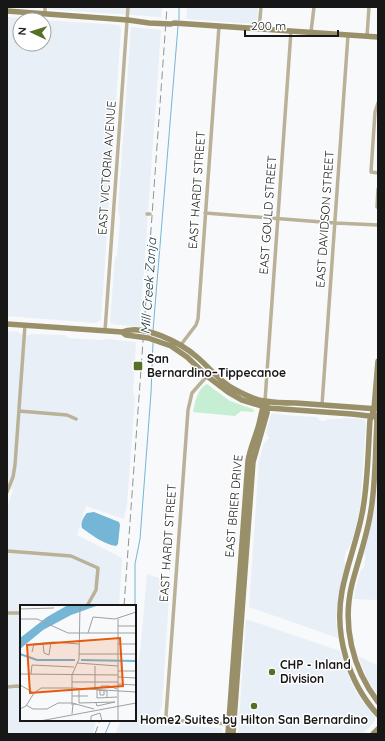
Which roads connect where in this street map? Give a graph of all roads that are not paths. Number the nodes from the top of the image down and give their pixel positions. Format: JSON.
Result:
{"nodes":[{"id":1,"x":128,"y":7,"type":"edge"},
{"id":2,"x":261,"y":7,"type":"edge"},
{"id":3,"x":314,"y":7,"type":"edge"},
{"id":4,"x":369,"y":7,"type":"edge"},
{"id":5,"x":7,"y":11,"type":"edge"},
{"id":6,"x":20,"y":12,"type":"edge"},
{"id":7,"x":52,"y":15,"type":"edge"},
{"id":8,"x":128,"y":20,"type":"junction"},
{"id":9,"x":219,"y":26,"type":"junction"},
{"id":10,"x":259,"y":28,"type":"junction"},
{"id":11,"x":291,"y":31,"type":"junction"},
{"id":12,"x":311,"y":32,"type":"junction"},
{"id":13,"x":348,"y":35,"type":"junction"},
{"id":14,"x":367,"y":36,"type":"junction"},
{"id":15,"x":378,"y":37,"type":"edge"},
{"id":16,"x":378,"y":103,"type":"edge"},
{"id":17,"x":378,"y":173,"type":"edge"},
{"id":18,"x":378,"y":189,"type":"edge"},
{"id":19,"x":378,"y":207,"type":"edge"},
{"id":20,"x":205,"y":213,"type":"junction"},
{"id":21,"x":278,"y":218,"type":"junction"},
{"id":22,"x":335,"y":223,"type":"junction"},
{"id":23,"x":378,"y":225,"type":"edge"},
{"id":24,"x":7,"y":324,"type":"edge"},
{"id":25,"x":25,"y":325,"type":"junction"},
{"id":26,"x":105,"y":331,"type":"junction"},
{"id":27,"x":148,"y":335,"type":"junction"},
{"id":28,"x":179,"y":348,"type":"junction"},
{"id":29,"x":378,"y":361,"type":"edge"},
{"id":30,"x":209,"y":374,"type":"junction"},
{"id":31,"x":265,"y":405,"type":"junction"},
{"id":32,"x":322,"y":405,"type":"junction"},
{"id":33,"x":376,"y":409,"type":"edge"},
{"id":34,"x":19,"y":411,"type":"junction"},
{"id":35,"x":375,"y":417,"type":"edge"},
{"id":36,"x":76,"y":419,"type":"dead end"},
{"id":37,"x":7,"y":492,"type":"edge"},
{"id":38,"x":7,"y":551,"type":"edge"},
{"id":39,"x":88,"y":605,"type":"edge"},
{"id":40,"x":7,"y":613,"type":"edge"},
{"id":41,"x":20,"y":613,"type":"edge"},
{"id":42,"x":7,"y":687,"type":"edge"},
{"id":43,"x":20,"y":687,"type":"edge"},
{"id":44,"x":378,"y":702,"type":"edge"},
{"id":45,"x":378,"y":715,"type":"edge"},
{"id":46,"x":231,"y":724,"type":"junction"},
{"id":47,"x":378,"y":729,"type":"edge"},
{"id":48,"x":228,"y":734,"type":"edge"},
{"id":49,"x":233,"y":734,"type":"edge"},
{"id":50,"x":373,"y":734,"type":"edge"}],
"edges":[{"from":1,"to":8,"type":"street","name":"EAST VICTORIA AVENUE"},
{"from":2,"to":10,"type":"street"},
{"from":3,"to":12,"type":"street"},
{"from":4,"to":14,"type":"street"},
{"from":5,"to":6,"type":"main road"},
{"from":7,"to":8,"type":"main road"},
{"from":8,"to":9,"type":"main road"},
{"from":8,"to":26,"type":"street","name":"EAST VICTORIA AVENUE"},
{"from":9,"to":10,"type":"main road"},
{"from":9,"to":20,"type":"street","name":"EAST HARDT STREET"},
{"from":10,"to":11,"type":"main road"},
{"from":11,"to":12,"type":"main road"},
{"from":11,"to":21,"type":"street","name":"EAST GOULD STREET"},
{"from":12,"to":13,"type":"main road"},
{"from":13,"to":14,"type":"main road"},
{"from":13,"to":22,"type":"street","name":"EAST DAVIDSON STREET"},
{"from":14,"to":15,"type":"main road"},
{"from":16,"to":17,"type":"street"},
{"from":18,"to":19,"type":"street"},
{"from":20,"to":21,"type":"street"},
{"from":20,"to":28,"type":"street","name":"EAST HARDT STREET"},
{"from":21,"to":22,"type":"street"},
{"from":21,"to":31,"type":"street","name":"EAST GOULD STREET"},
{"from":22,"to":23,"type":"street"},
{"from":22,"to":32,"type":"street","name":"EAST DAVIDSON STREET"},
{"from":24,"to":25,"type":"main road"},
{"from":25,"to":26,"type":"main road"},
{"from":25,"to":34,"type":"street"},
{"from":26,"to":27,"type":"main road"},
{"from":27,"to":28,"type":"main road"},
{"from":27,"to":28,"type":"main road"},
{"from":28,"to":30,"type":"main road"},
{"from":29,"to":33,"type":"main road"},
{"from":30,"to":31,"type":"main road"},
{"from":30,"to":46,"type":"street","name":"EAST HARDT STREET"},
{"from":31,"to":32,"type":"main road"},
{"from":31,"to":35,"type":"main road"},
{"from":31,"to":46,"type":"main road","name":"EAST BRIER DRIVE"},
{"from":32,"to":33,"type":"main road"},
{"from":33,"to":35,"type":"main road"},
{"from":34,"to":36,"type":"street"},
{"from":34,"to":37,"type":"street"},
{"from":35,"to":44,"type":"main road"},
{"from":35,"to":45,"type":"main road"},
{"from":38,"to":39,"type":"street"},
{"from":40,"to":41,"type":"street"},
{"from":42,"to":43,"type":"street"},
{"from":46,"to":48,"type":"main road","name":"EAST BRIER DRIVE"},
{"from":46,"to":49,"type":"main road","name":"EAST BRIER DRIVE"},
{"from":47,"to":50,"type":"main road"}]}
